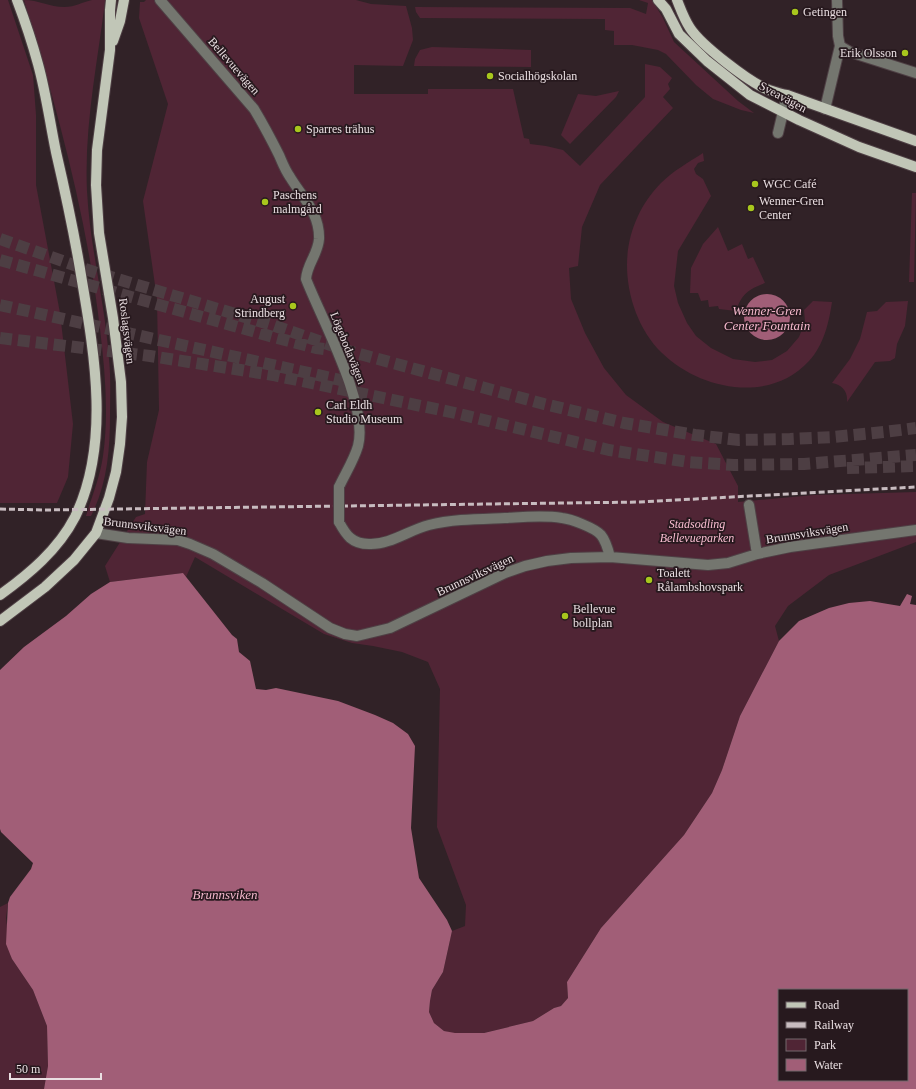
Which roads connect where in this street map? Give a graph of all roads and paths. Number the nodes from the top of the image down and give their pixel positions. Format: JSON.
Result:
{"nodes":[{"id":1,"x":17,"y":0,"type":"edge"},
{"id":2,"x":111,"y":0,"type":"edge"},
{"id":3,"x":124,"y":0,"type":"edge"},
{"id":4,"x":160,"y":0,"type":"edge"},
{"id":5,"x":658,"y":0,"type":"edge"},
{"id":6,"x":677,"y":0,"type":"edge"},
{"id":7,"x":684,"y":0,"type":"edge"},
{"id":8,"x":837,"y":0,"type":"edge"},
{"id":9,"x":667,"y":5,"type":"edge"},
{"id":10,"x":682,"y":14,"type":"junction"},
{"id":11,"x":840,"y":46,"type":"junction"},
{"id":12,"x":110,"y":50,"type":"junction"},
{"id":13,"x":916,"y":72,"type":"edge"},
{"id":14,"x":787,"y":95,"type":"junction"},
{"id":15,"x":825,"y":109,"type":"junction"},
{"id":16,"x":783,"y":112,"type":"junction"},
{"id":17,"x":778,"y":133,"type":"dead end"},
{"id":18,"x":916,"y":141,"type":"edge"},
{"id":19,"x":279,"y":155,"type":"joint"},
{"id":20,"x":916,"y":167,"type":"edge"},
{"id":21,"x":749,"y":505,"type":"dead end"},
{"id":22,"x":916,"y":530,"type":"edge"},
{"id":23,"x":96,"y":533,"type":"junction"},
{"id":24,"x":758,"y":554,"type":"junction"},
{"id":25,"x":610,"y":557,"type":"junction"},
{"id":26,"x":0,"y":595,"type":"edge"},
{"id":27,"x":0,"y":621,"type":"edge"}],
"edges":[{"from":1,"to":26,"type":"main road"},
{"from":2,"to":12,"type":"main road","name":"Roslagsvägen"},
{"from":3,"to":12,"type":"main road"},
{"from":4,"to":19,"type":"street","name":"Bellevuevägen"},
{"from":5,"to":9,"type":"main road","name":"Sveavägen"},
{"from":6,"to":10,"type":"main road","name":"Sveavägen"},
{"from":7,"to":10,"type":"main road"},
{"from":8,"to":11,"type":"street"},
{"from":9,"to":16,"type":"main road","name":"Sveavägen"},
{"from":10,"to":14,"type":"main road","name":"Sveavägen"},
{"from":11,"to":13,"type":"street"},
{"from":11,"to":15,"type":"street"},
{"from":12,"to":23,"type":"main road","name":"Roslagsvägen"},
{"from":14,"to":15,"type":"main road","name":"Sveavägen"},
{"from":14,"to":16,"type":"street"},
{"from":15,"to":18,"type":"main road","name":"Sveavägen"},
{"from":16,"to":17,"type":"street"},
{"from":16,"to":20,"type":"main road","name":"Sveavägen"},
{"from":19,"to":25,"type":"street","name":"Lögebodavägen","bridge":true},
{"from":21,"to":24,"type":"street"},
{"from":22,"to":24,"type":"street","name":"Brunnsviksvägen"},
{"from":23,"to":25,"type":"street","name":"Brunnsviksvägen"},
{"from":23,"to":27,"type":"main road","name":"Roslagsvägen"},
{"from":24,"to":25,"type":"street","name":"Brunnsviksvägen"}]}
